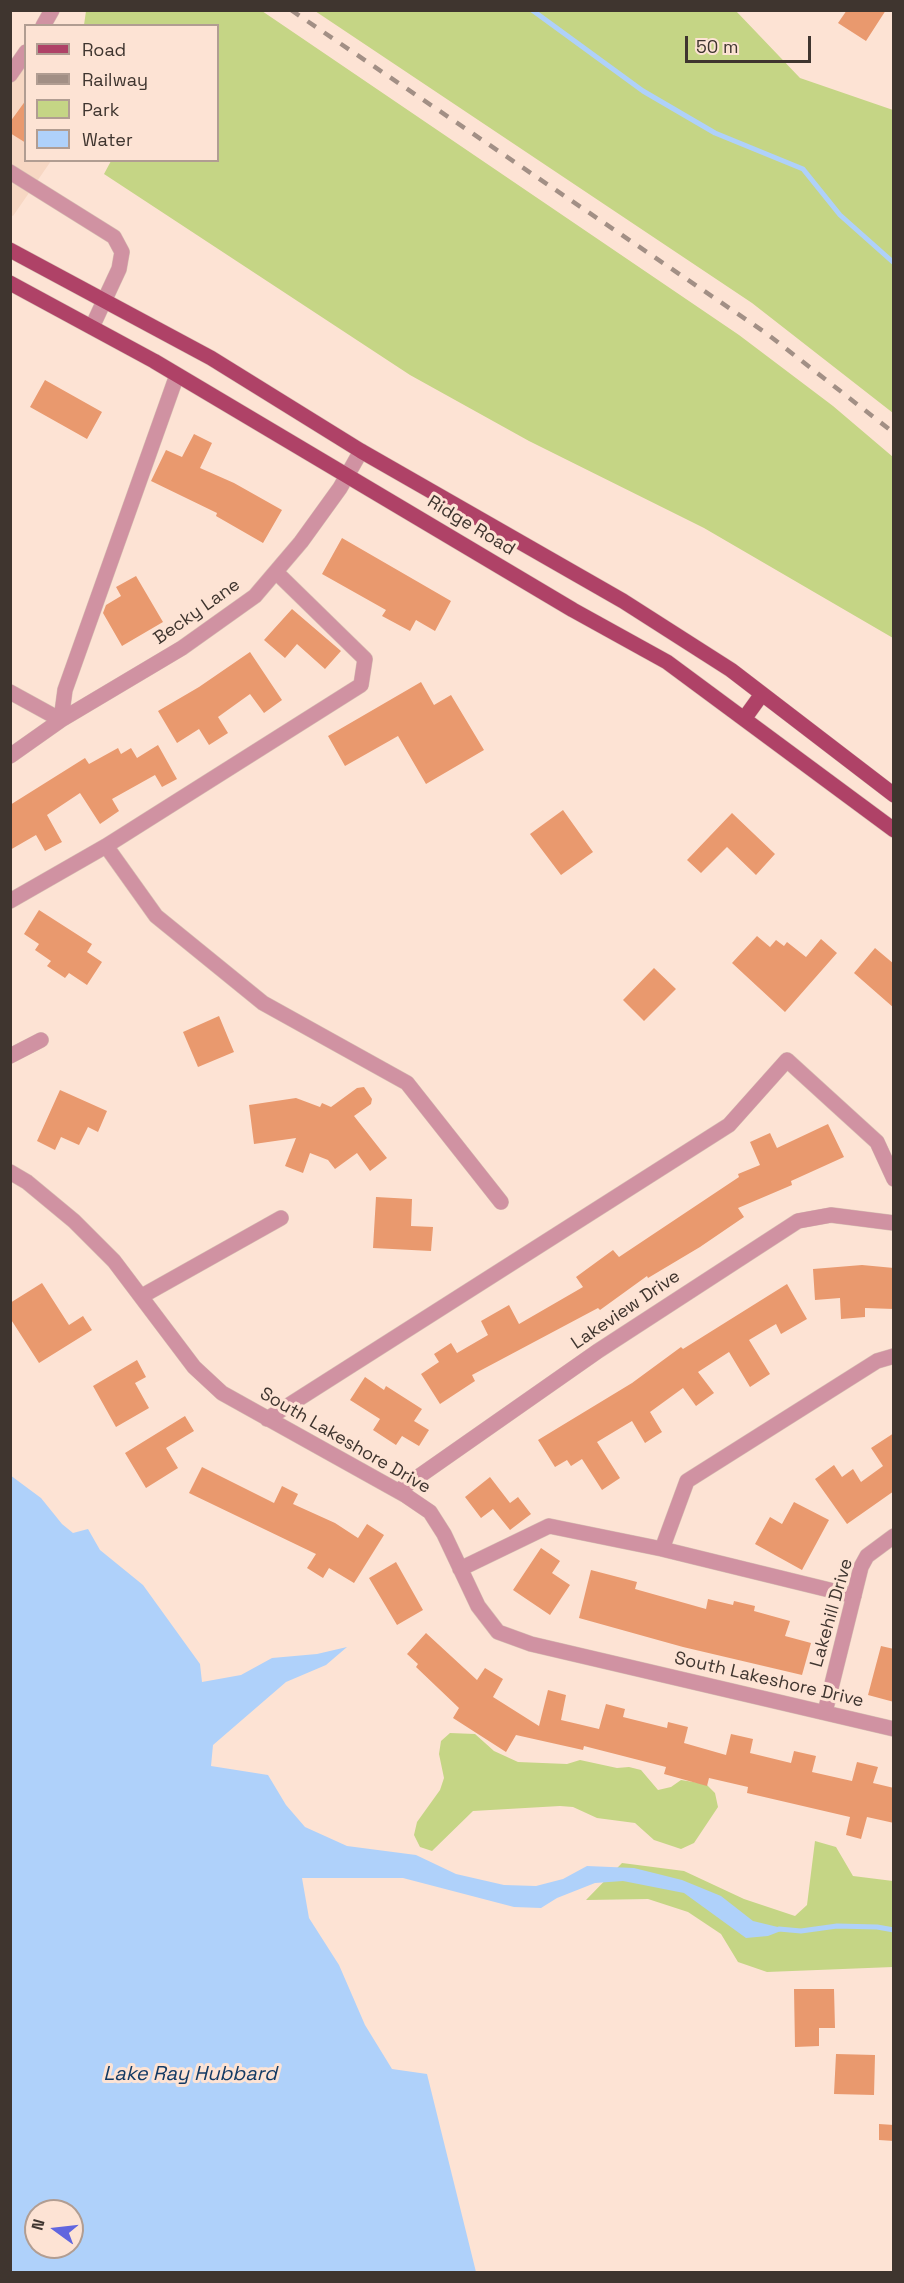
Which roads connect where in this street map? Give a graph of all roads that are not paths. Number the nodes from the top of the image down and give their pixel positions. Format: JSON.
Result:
{"nodes":[{"id":1,"x":52,"y":10,"type":"edge"},
{"id":2,"x":44,"y":24,"type":"edge"},
{"id":3,"x":24,"y":55,"type":"edge"},
{"id":4,"x":10,"y":75,"type":"edge"},
{"id":5,"x":10,"y":172,"type":"edge"},
{"id":6,"x":10,"y":250,"type":"edge"},
{"id":7,"x":10,"y":283,"type":"edge"},
{"id":8,"x":105,"y":301,"type":"junction"},
{"id":9,"x":92,"y":327,"type":"junction"},
{"id":10,"x":177,"y":375,"type":"junction"},
{"id":11,"x":361,"y":451,"type":"junction"},
{"id":12,"x":347,"y":476,"type":"junction"},
{"id":13,"x":277,"y":573,"type":"junction"},
{"id":14,"x":10,"y":692,"type":"edge"},
{"id":15,"x":762,"y":694,"type":"junction"},
{"id":16,"x":744,"y":719,"type":"junction"},
{"id":17,"x":61,"y":720,"type":"junction"},
{"id":18,"x":10,"y":756,"type":"edge"},
{"id":19,"x":894,"y":795,"type":"edge"},
{"id":20,"x":894,"y":830,"type":"edge"},
{"id":21,"x":106,"y":846,"type":"junction"},
{"id":22,"x":10,"y":902,"type":"edge"},
{"id":23,"x":41,"y":1040,"type":"dead end"},
{"id":24,"x":10,"y":1056,"type":"edge"},
{"id":25,"x":10,"y":1172,"type":"edge"},
{"id":26,"x":894,"y":1179,"type":"edge"},
{"id":27,"x":501,"y":1202,"type":"dead end"},
{"id":28,"x":281,"y":1218,"type":"dead end"},
{"id":29,"x":894,"y":1223,"type":"edge"},
{"id":30,"x":142,"y":1296,"type":"junction"},
{"id":31,"x":894,"y":1356,"type":"edge"},
{"id":32,"x":267,"y":1419,"type":"junction"},
{"id":33,"x":398,"y":1491,"type":"junction"},
{"id":34,"x":894,"y":1536,"type":"edge"},
{"id":35,"x":662,"y":1548,"type":"junction"},
{"id":36,"x":460,"y":1569,"type":"junction"},
{"id":37,"x":854,"y":1596,"type":"junction"},
{"id":38,"x":825,"y":1712,"type":"junction"},
{"id":39,"x":894,"y":1729,"type":"edge"}],
"edges":[{"from":1,"to":2,"type":"street"},
{"from":3,"to":4,"type":"street"},
{"from":5,"to":8,"type":"street"},
{"from":6,"to":8,"type":"main road","name":"Ridge Road"},
{"from":7,"to":9,"type":"main road","name":"Ridge Road"},
{"from":8,"to":9,"type":"street"},
{"from":8,"to":11,"type":"main road","name":"Ridge Road"},
{"from":9,"to":10,"type":"main road","name":"Ridge Road"},
{"from":10,"to":12,"type":"main road","name":"Ridge Road"},
{"from":10,"to":17,"type":"street"},
{"from":11,"to":12,"type":"street","name":"Becky Lane"},
{"from":11,"to":15,"type":"main road","name":"Ridge Road"},
{"from":12,"to":13,"type":"street","name":"Becky Lane"},
{"from":12,"to":16,"type":"main road","name":"Ridge Road"},
{"from":13,"to":17,"type":"street","name":"Becky Lane"},
{"from":13,"to":21,"type":"street"},
{"from":14,"to":17,"type":"street"},
{"from":15,"to":16,"type":"main road"},
{"from":15,"to":19,"type":"main road","name":"Ridge Road"},
{"from":16,"to":20,"type":"main road","name":"Ridge Road"},
{"from":17,"to":18,"type":"street","name":"Becky Lane"},
{"from":21,"to":22,"type":"street"},
{"from":21,"to":27,"type":"street"},
{"from":23,"to":24,"type":"street"},
{"from":25,"to":30,"type":"street","name":"South Lakeshore Drive"},
{"from":26,"to":32,"type":"street"},
{"from":28,"to":30,"type":"street"},
{"from":29,"to":33,"type":"street","name":"Lakeview Drive"},
{"from":30,"to":32,"type":"street","name":"South Lakeshore Drive"},
{"from":31,"to":35,"type":"street"},
{"from":32,"to":33,"type":"street","name":"South Lakeshore Drive"},
{"from":33,"to":36,"type":"street","name":"South Lakeshore Drive"},
{"from":34,"to":37,"type":"street","name":"Lakehill Drive"},
{"from":35,"to":36,"type":"street"},
{"from":35,"to":37,"type":"street"},
{"from":36,"to":38,"type":"street","name":"South Lakeshore Drive"},
{"from":37,"to":38,"type":"street","name":"Lakehill Drive"},
{"from":38,"to":39,"type":"street","name":"South Lakeshore Drive"}]}
